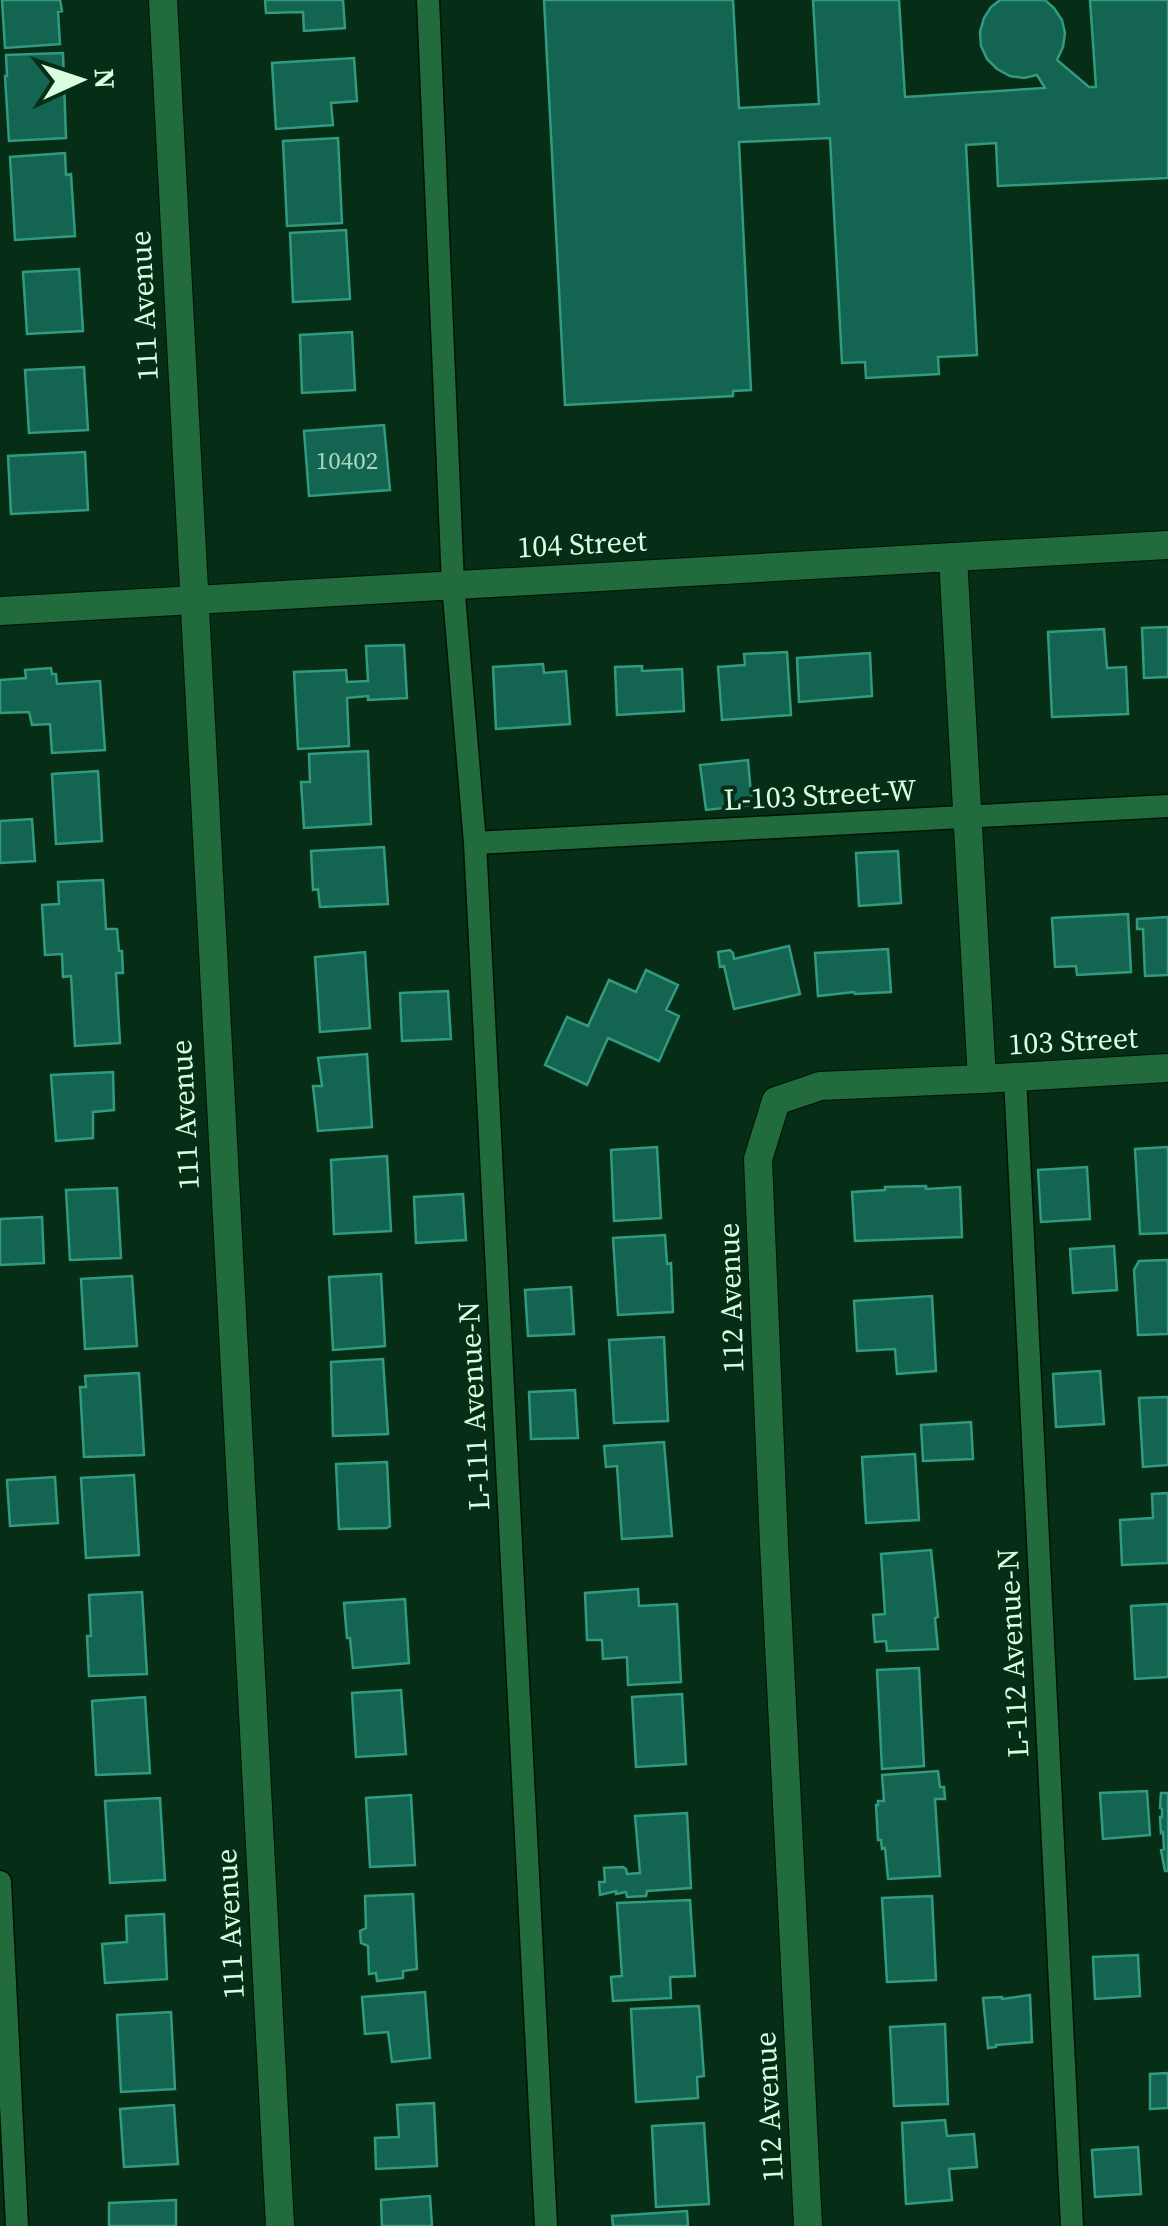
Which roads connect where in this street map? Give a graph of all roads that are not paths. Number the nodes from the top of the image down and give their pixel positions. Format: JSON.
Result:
{"nodes":[{"id":1,"x":163,"y":0,"type":"edge"},
{"id":2,"x":428,"y":0,"type":"edge"},
{"id":3,"x":1168,"y":545,"type":"edge"},
{"id":4,"x":952,"y":557,"type":"junction"},
{"id":5,"x":453,"y":584,"type":"junction"},
{"id":6,"x":190,"y":600,"type":"junction"},
{"id":7,"x":0,"y":611,"type":"edge"},
{"id":8,"x":1168,"y":806,"type":"edge"},
{"id":9,"x":967,"y":817,"type":"junction"},
{"id":10,"x":475,"y":843,"type":"junction"},
{"id":11,"x":1168,"y":1068,"type":"edge"},
{"id":12,"x":1014,"y":1077,"type":"junction"},
{"id":13,"x":982,"y":1080,"type":"junction"},
{"id":14,"x":0,"y":1882,"type":"edge"},
{"id":15,"x":17,"y":2226,"type":"edge"},
{"id":16,"x":280,"y":2226,"type":"edge"},
{"id":17,"x":546,"y":2226,"type":"edge"},
{"id":18,"x":808,"y":2226,"type":"edge"},
{"id":19,"x":1072,"y":2226,"type":"edge"}],
"edges":[{"from":1,"to":6,"type":"street","name":"111 Avenue"},
{"from":2,"to":5,"type":"lane","name":"L-111 Avenue-N"},
{"from":3,"to":4,"type":"street","name":"104 Street"},
{"from":4,"to":5,"type":"street","name":"104 Street"},
{"from":4,"to":9,"type":"street"},
{"from":5,"to":6,"type":"street","name":"104 Street"},
{"from":5,"to":10,"type":"lane","name":"L-111 Avenue-N"},
{"from":6,"to":7,"type":"street","name":"104 Street"},
{"from":6,"to":16,"type":"street","name":"111 Avenue"},
{"from":8,"to":9,"type":"lane","name":"L-103 Street-W"},
{"from":9,"to":10,"type":"lane","name":"L-103 Street-W"},
{"from":9,"to":13,"type":"street"},
{"from":10,"to":17,"type":"lane","name":"L-111 Avenue-N"},
{"from":11,"to":12,"type":"street","name":"103 Street"},
{"from":12,"to":13,"type":"street","name":"103 Street"},
{"from":12,"to":19,"type":"lane","name":"L-112 Avenue-N"},
{"from":13,"to":18,"type":"street","name":"112 Avenue"},
{"from":14,"to":15,"type":"lane"}]}
